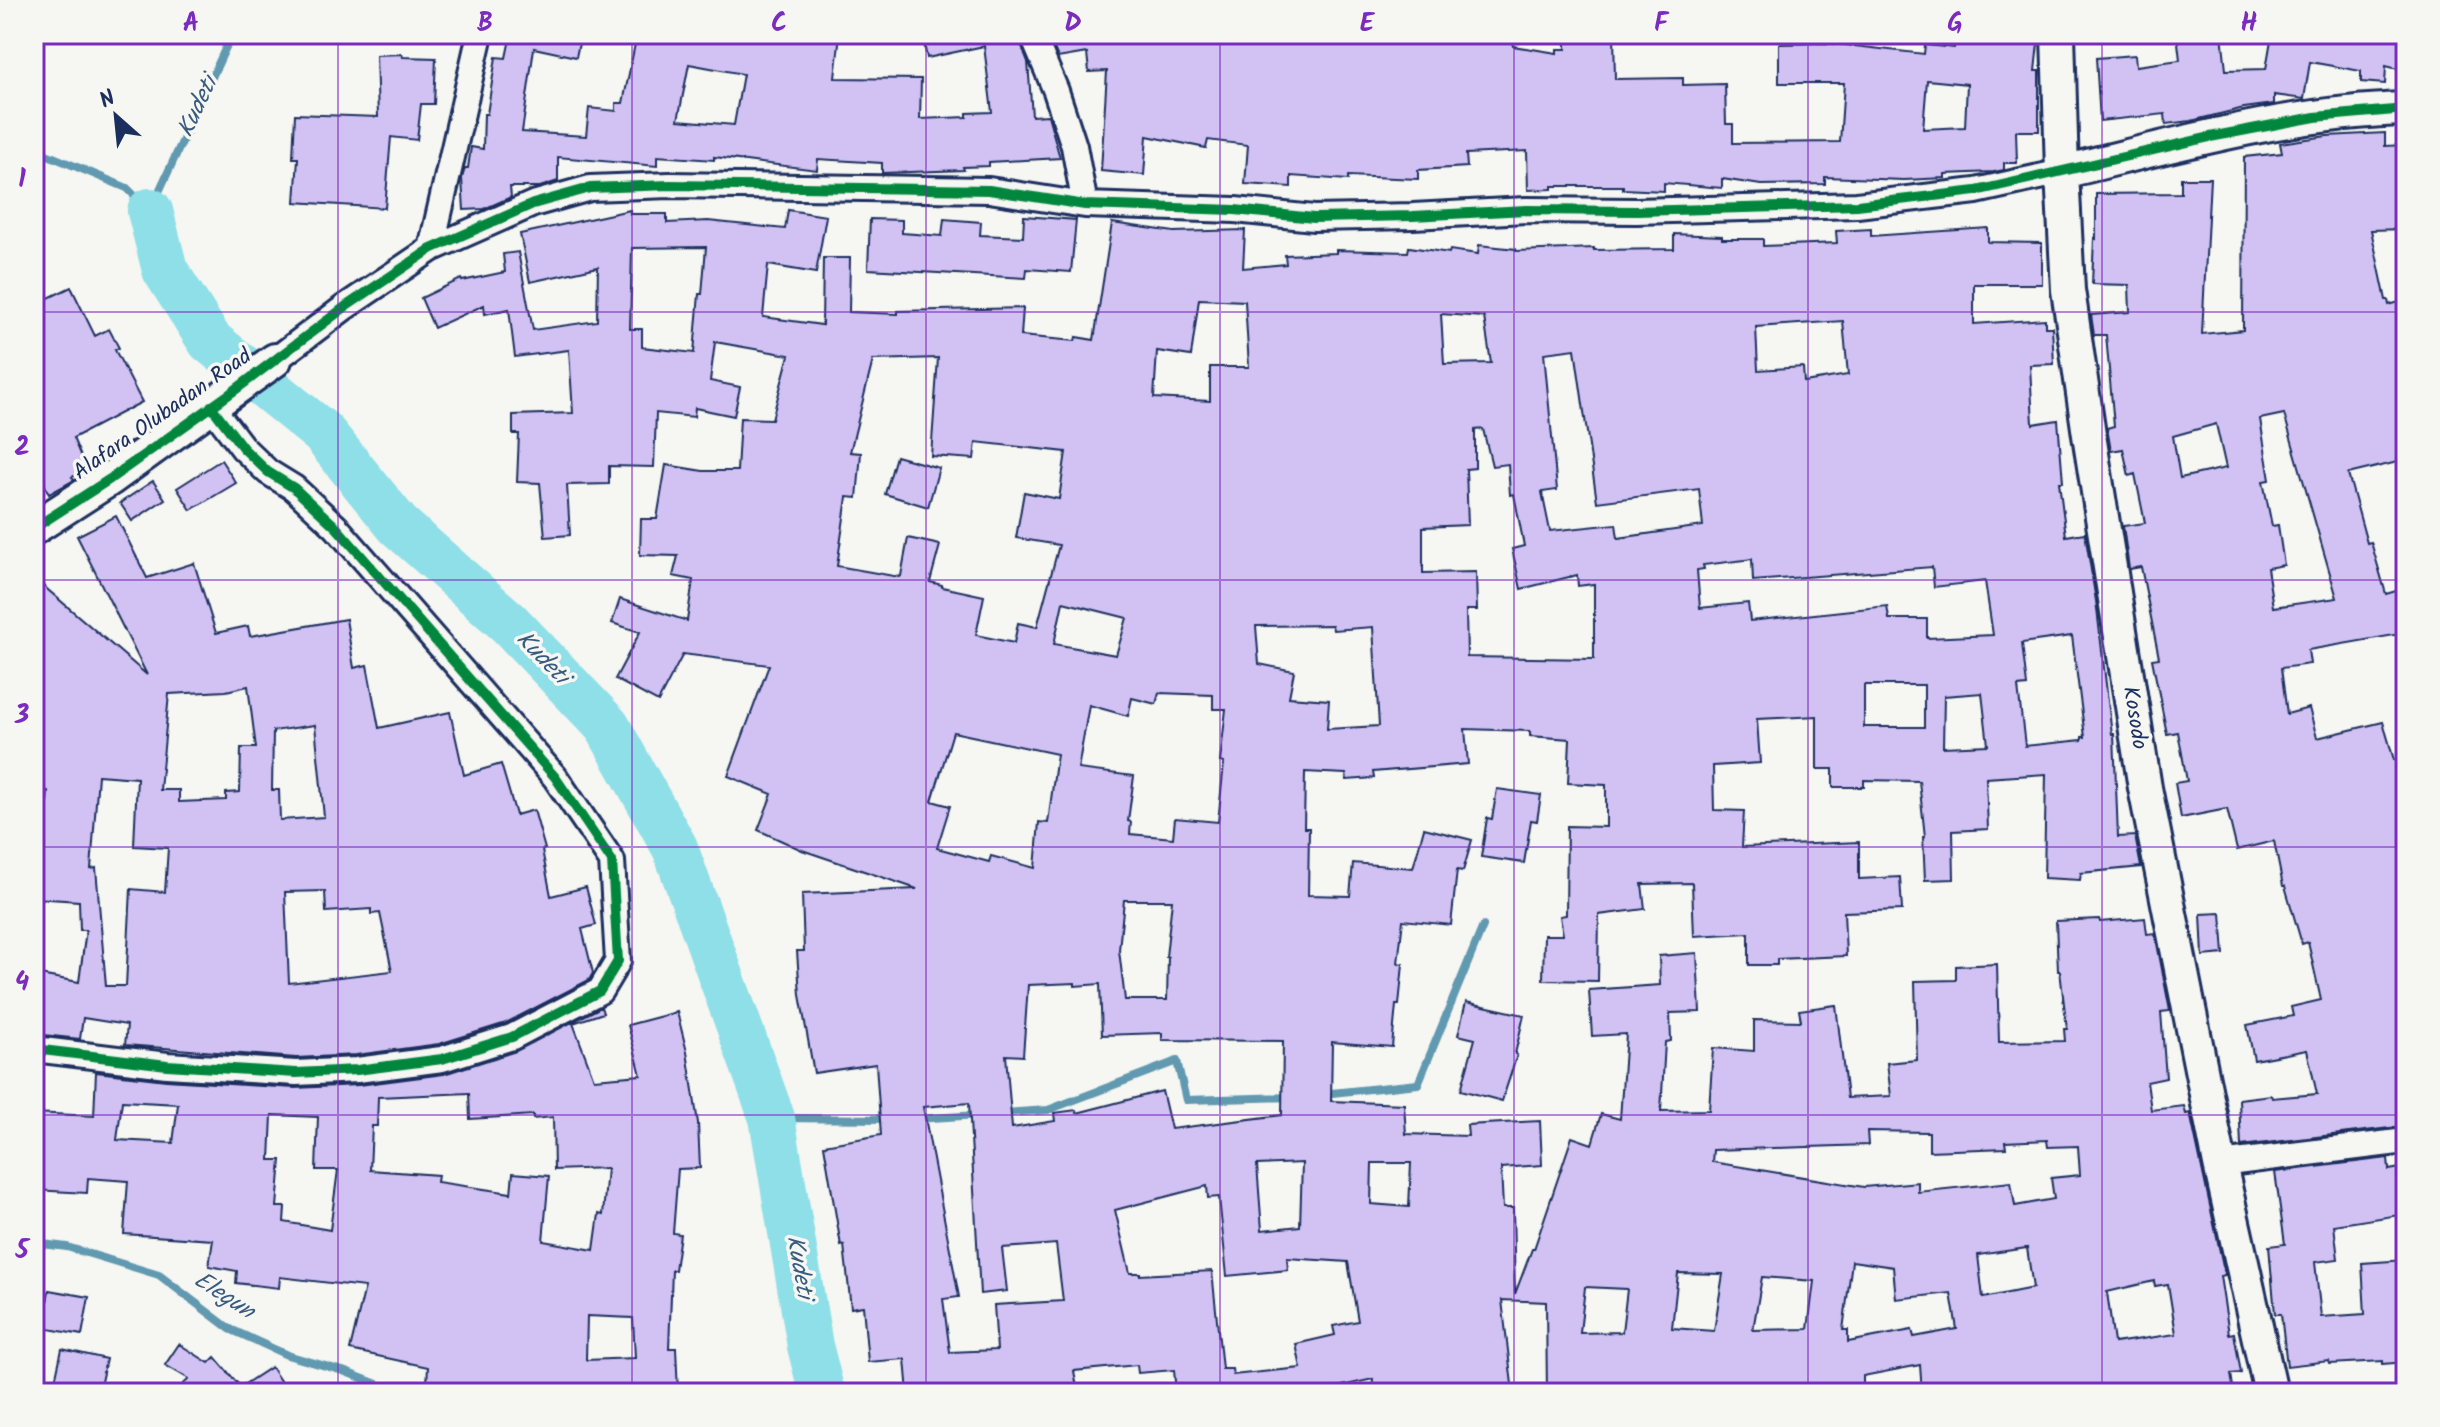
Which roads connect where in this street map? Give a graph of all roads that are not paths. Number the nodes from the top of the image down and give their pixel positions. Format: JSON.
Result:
{"nodes":[{"id":1,"x":480,"y":34,"type":"edge"},
{"id":2,"x":1032,"y":34,"type":"edge"},
{"id":3,"x":2058,"y":34,"type":"edge"},
{"id":4,"x":2406,"y":109,"type":"edge"},
{"id":5,"x":2062,"y":172,"type":"junction"},
{"id":6,"x":1085,"y":205,"type":"junction"},
{"id":7,"x":431,"y":249,"type":"junction"},
{"id":8,"x":275,"y":360,"type":"joint"},
{"id":9,"x":223,"y":398,"type":"junction"},
{"id":10,"x":34,"y":528,"type":"edge"},
{"id":11,"x":34,"y":1049,"type":"edge"},
{"id":12,"x":2406,"y":1141,"type":"edge"},
{"id":13,"x":2220,"y":1164,"type":"junction"},
{"id":14,"x":2271,"y":1393,"type":"edge"}],
"edges":[{"from":1,"to":7,"type":"street"},
{"from":2,"to":6,"type":"street"},
{"from":3,"to":5,"type":"main road","name":"Kosodo"},
{"from":4,"to":5,"type":"main road"},
{"from":5,"to":6,"type":"street"},
{"from":5,"to":13,"type":"main road","name":"Kosodo"},
{"from":6,"to":7,"type":"street"},
{"from":7,"to":8,"type":"street"},
{"from":8,"to":9,"type":"main road","name":"Alafara Olubadan Road"},
{"from":9,"to":10,"type":"main road","name":"Alafara Olubadan Road"},
{"from":9,"to":11,"type":"street"},
{"from":12,"to":13,"type":"street"},
{"from":13,"to":14,"type":"main road","name":"Kosodo"}]}
